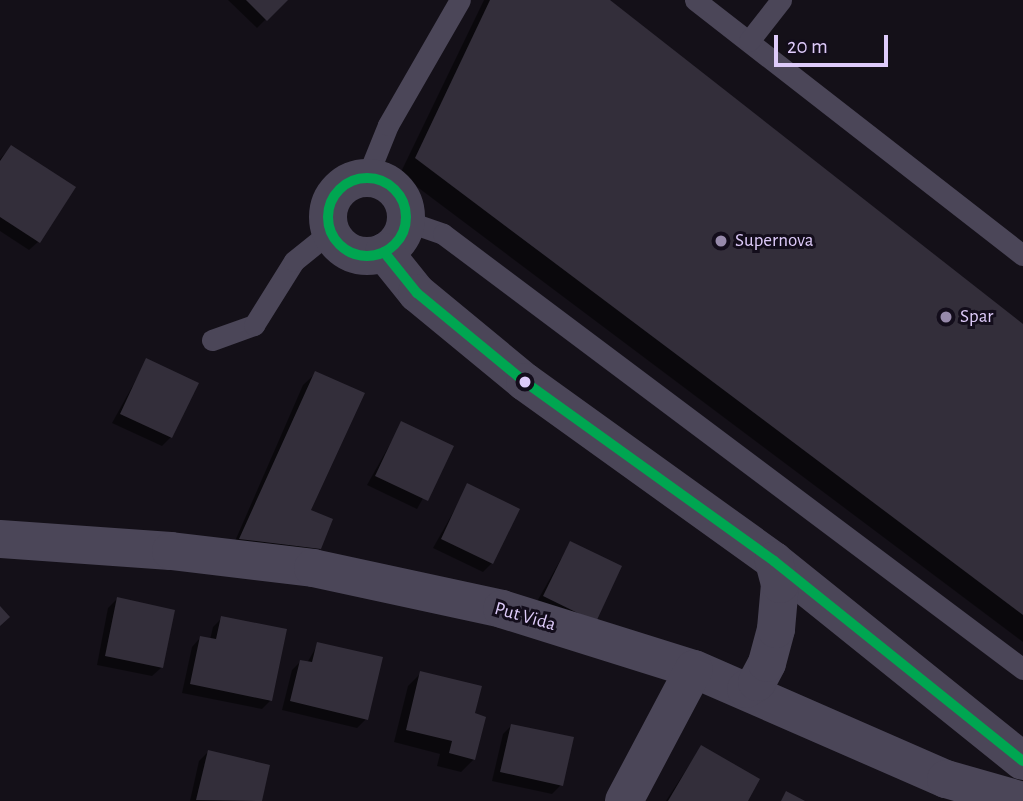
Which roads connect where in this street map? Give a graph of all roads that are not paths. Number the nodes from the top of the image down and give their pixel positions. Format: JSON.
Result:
{"nodes":[{"id":1,"x":460,"y":0,"type":"edge"},
{"id":2,"x":695,"y":0,"type":"edge"},
{"id":3,"x":781,"y":0,"type":"edge"},
{"id":4,"x":749,"y":41,"type":"junction"},
{"id":5,"x":367,"y":177,"type":"junction"},
{"id":6,"x":406,"y":221,"type":"junction"},
{"id":7,"x":330,"y":232,"type":"junction"},
{"id":8,"x":384,"y":252,"type":"junction"},
{"id":9,"x":1023,"y":255,"type":"edge"},
{"id":10,"x":212,"y":340,"type":"dead end"},
{"id":11,"x":0,"y":539,"type":"edge"},
{"id":12,"x":774,"y":561,"type":"junction"},
{"id":13,"x":694,"y":669,"type":"junction"},
{"id":14,"x":1023,"y":669,"type":"edge"},
{"id":15,"x":746,"y":689,"type":"junction"},
{"id":16,"x":1023,"y":761,"type":"edge"},
{"id":17,"x":937,"y":790,"type":"edge"},
{"id":18,"x":1023,"y":800,"type":"edge"},
{"id":19,"x":624,"y":801,"type":"edge"}],
"edges":[{"from":1,"to":5,"type":"lane"},
{"from":2,"to":4,"type":"lane"},
{"from":3,"to":4,"type":"lane"},
{"from":4,"to":9,"type":"lane"},
{"from":5,"to":6,"type":"street"},
{"from":5,"to":7,"type":"street"},
{"from":6,"to":8,"type":"street"},
{"from":6,"to":14,"type":"lane"},
{"from":7,"to":8,"type":"street"},
{"from":7,"to":10,"type":"lane"},
{"from":8,"to":12,"type":"street"},
{"from":11,"to":13,"type":"street","name":"Put Vida"},
{"from":12,"to":15,"type":"street"},
{"from":12,"to":16,"type":"street"},
{"from":13,"to":15,"type":"street","name":"Put Vida"},
{"from":13,"to":19,"type":"street"},
{"from":15,"to":17,"type":"street","name":"Put Vida"},
{"from":17,"to":18,"type":"street","name":"Put Vida"}]}
